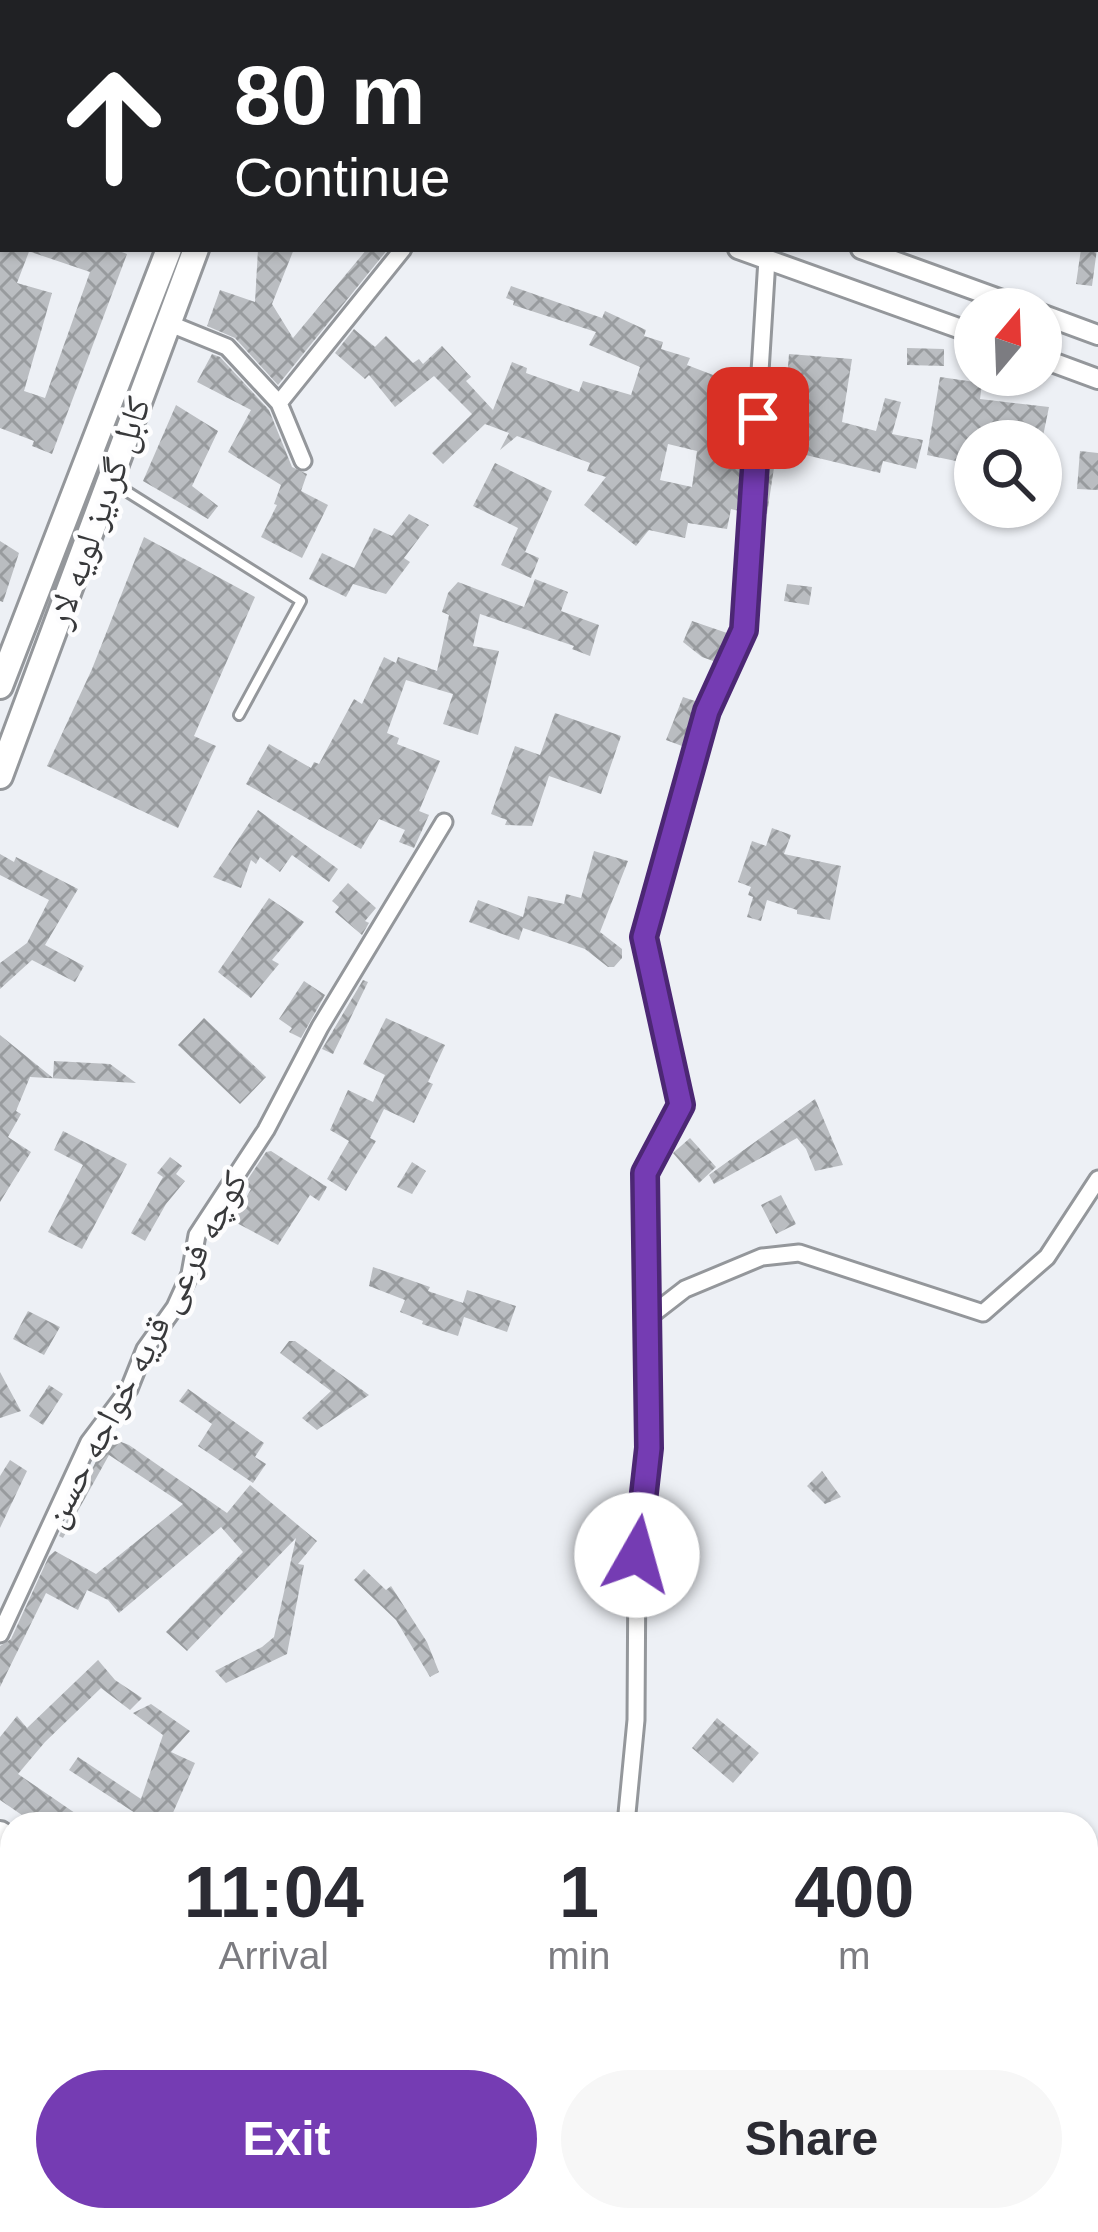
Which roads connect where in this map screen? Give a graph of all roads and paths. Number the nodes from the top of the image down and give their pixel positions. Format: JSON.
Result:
{"nodes":[{"id":1,"x":168,"y":252,"type":"edge"},
{"id":2,"x":195,"y":252,"type":"edge"},
{"id":3,"x":401,"y":252,"type":"edge"},
{"id":4,"x":746,"y":252,"type":"edge"},
{"id":5,"x":868,"y":252,"type":"edge"},
{"id":6,"x":766,"y":259,"type":"junction"},
{"id":7,"x":969,"y":288,"type":"edge"},
{"id":8,"x":1062,"y":321,"type":"edge"},
{"id":9,"x":168,"y":323,"type":"junction"},
{"id":10,"x":954,"y":326,"type":"edge"},
{"id":11,"x":1098,"y":334,"type":"edge"},
{"id":12,"x":1062,"y":366,"type":"edge"},
{"id":13,"x":1098,"y":379,"type":"edge"},
{"id":14,"x":279,"y":403,"type":"junction"},
{"id":15,"x":303,"y":461,"type":"dead end"},
{"id":16,"x":109,"y":480,"type":"junction"},
{"id":17,"x":0,"y":686,"type":"edge"},
{"id":18,"x":239,"y":715,"type":"dead end"},
{"id":19,"x":0,"y":776,"type":"edge"},
{"id":20,"x":444,"y":822,"type":"dead end"},
{"id":21,"x":1098,"y":1179,"type":"edge"},
{"id":22,"x":645,"y":1321,"type":"junction"},
{"id":23,"x":0,"y":1634,"type":"edge"},
{"id":24,"x":627,"y":1812,"type":"edge"}],
"edges":[{"from":1,"to":17,"type":"highway","name":"کابل گردیز لویه لار"},
{"from":2,"to":9,"type":"highway","name":"کابل گردیز لویه لار"},
{"from":3,"to":14,"type":"street"},
{"from":4,"to":6,"type":"street"},
{"from":5,"to":7,"type":"street"},
{"from":6,"to":10,"type":"street"},
{"from":6,"to":22,"type":"street"},
{"from":8,"to":11,"type":"street"},
{"from":9,"to":14,"type":"street"},
{"from":9,"to":16,"type":"highway","name":"کابل گردیز لویه لار"},
{"from":12,"to":13,"type":"street"},
{"from":14,"to":15,"type":"street"},
{"from":16,"to":18,"type":"lane"},
{"from":16,"to":19,"type":"highway","name":"کابل گردیز لویه لار"},
{"from":20,"to":23,"type":"street","name":"کوچه فرعی قریه خواجه حسن"},
{"from":21,"to":22,"type":"street"},
{"from":22,"to":24,"type":"street"}]}
